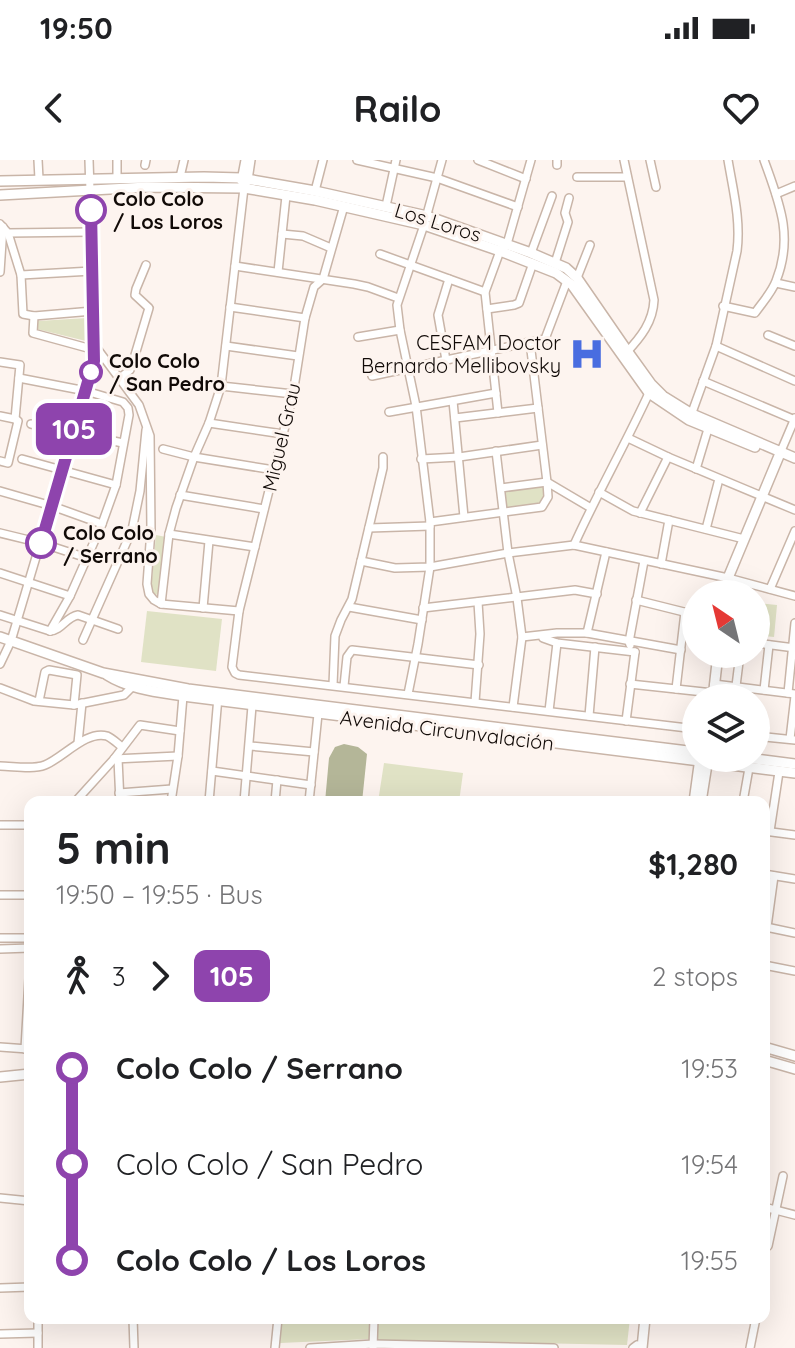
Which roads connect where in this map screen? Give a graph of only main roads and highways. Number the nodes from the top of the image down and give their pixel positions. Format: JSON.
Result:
{"nodes":[{"id":1,"x":0,"y":181,"type":"edge"},
{"id":2,"x":244,"y":182,"type":"junction"},
{"id":3,"x":91,"y":184,"type":"junction"},
{"id":4,"x":0,"y":195,"type":"edge"},
{"id":5,"x":426,"y":221,"type":"junction"},
{"id":6,"x":532,"y":258,"type":"junction"},
{"id":7,"x":572,"y":279,"type":"junction"},
{"id":8,"x":625,"y":354,"type":"junction"},
{"id":9,"x":690,"y":417,"type":"junction"},
{"id":10,"x":780,"y":454,"type":"junction"},
{"id":11,"x":795,"y":461,"type":"edge"},
{"id":12,"x":728,"y":580,"type":"edge"},
{"id":13,"x":0,"y":637,"type":"edge"},
{"id":14,"x":103,"y":673,"type":"junction"},
{"id":15,"x":218,"y":697,"type":"junction"},
{"id":16,"x":682,"y":756,"type":"edge"},
{"id":17,"x":682,"y":757,"type":"edge"},
{"id":18,"x":770,"y":763,"type":"edge"},
{"id":19,"x":795,"y":764,"type":"edge"},
{"id":20,"x":770,"y":769,"type":"edge"},
{"id":21,"x":700,"y":772,"type":"edge"},
{"id":22,"x":702,"y":772,"type":"edge"},
{"id":23,"x":795,"y":773,"type":"edge"},
{"id":24,"x":695,"y":796,"type":"edge"},
{"id":25,"x":701,"y":796,"type":"edge"},
{"id":26,"x":770,"y":1049,"type":"edge"},
{"id":27,"x":795,"y":1056,"type":"edge"},
{"id":28,"x":770,"y":1062,"type":"edge"},
{"id":29,"x":794,"y":1069,"type":"edge"},
{"id":30,"x":24,"y":1077,"type":"edge"},
{"id":31,"x":0,"y":1080,"type":"edge"},
{"id":32,"x":639,"y":1324,"type":"edge"},
{"id":33,"x":643,"y":1324,"type":"edge"},
{"id":34,"x":637,"y":1347,"type":"edge"}],
"edges":[{"from":1,"to":3,"type":"main road","name":"Los Loros"},
{"from":2,"to":3,"type":"main road","name":"Los Loros"},
{"from":2,"to":3,"type":"main road","name":"Los Loros"},
{"from":2,"to":5,"type":"main road","name":"Los Loros"},
{"from":2,"to":5,"type":"main road","name":"Los Loros"},
{"from":3,"to":4,"type":"main road","name":"Los Loros"},
{"from":5,"to":6,"type":"main road","name":"Los Loros"},
{"from":6,"to":7,"type":"main road","name":"Los Loros"},
{"from":6,"to":7,"type":"main road","name":"Los Loros"},
{"from":7,"to":8,"type":"main road","name":"Los Loros"},
{"from":8,"to":9,"type":"main road","name":"Los Loros"},
{"from":8,"to":9,"type":"main road","name":"Los Loros"},
{"from":9,"to":10,"type":"main road","name":"Los Loros"},
{"from":9,"to":10,"type":"main road","name":"Los Loros"},
{"from":10,"to":11,"type":"main road","name":"Los Loros"},
{"from":10,"to":12,"type":"main road"},
{"from":13,"to":14,"type":"main road","name":"Avenida Circunvalación"},
{"from":14,"to":15,"type":"main road","name":"Avenida Circunvalación"},
{"from":14,"to":15,"type":"main road","name":"Avenida Circunvalación"},
{"from":15,"to":16,"type":"main road","name":"Avenida Circunvalación"},
{"from":15,"to":17,"type":"main road","name":"Avenida Circunvalación"},
{"from":18,"to":19,"type":"main road","name":"Avenida Circunvalación"},
{"from":20,"to":23,"type":"main road","name":"Avenida Circunvalación"},
{"from":21,"to":24,"type":"main road"},
{"from":22,"to":25,"type":"main road"},
{"from":26,"to":27,"type":"main road"},
{"from":28,"to":29,"type":"main road"},
{"from":30,"to":31,"type":"main road"},
{"from":32,"to":34,"type":"main road"},
{"from":33,"to":34,"type":"main road"}]}
